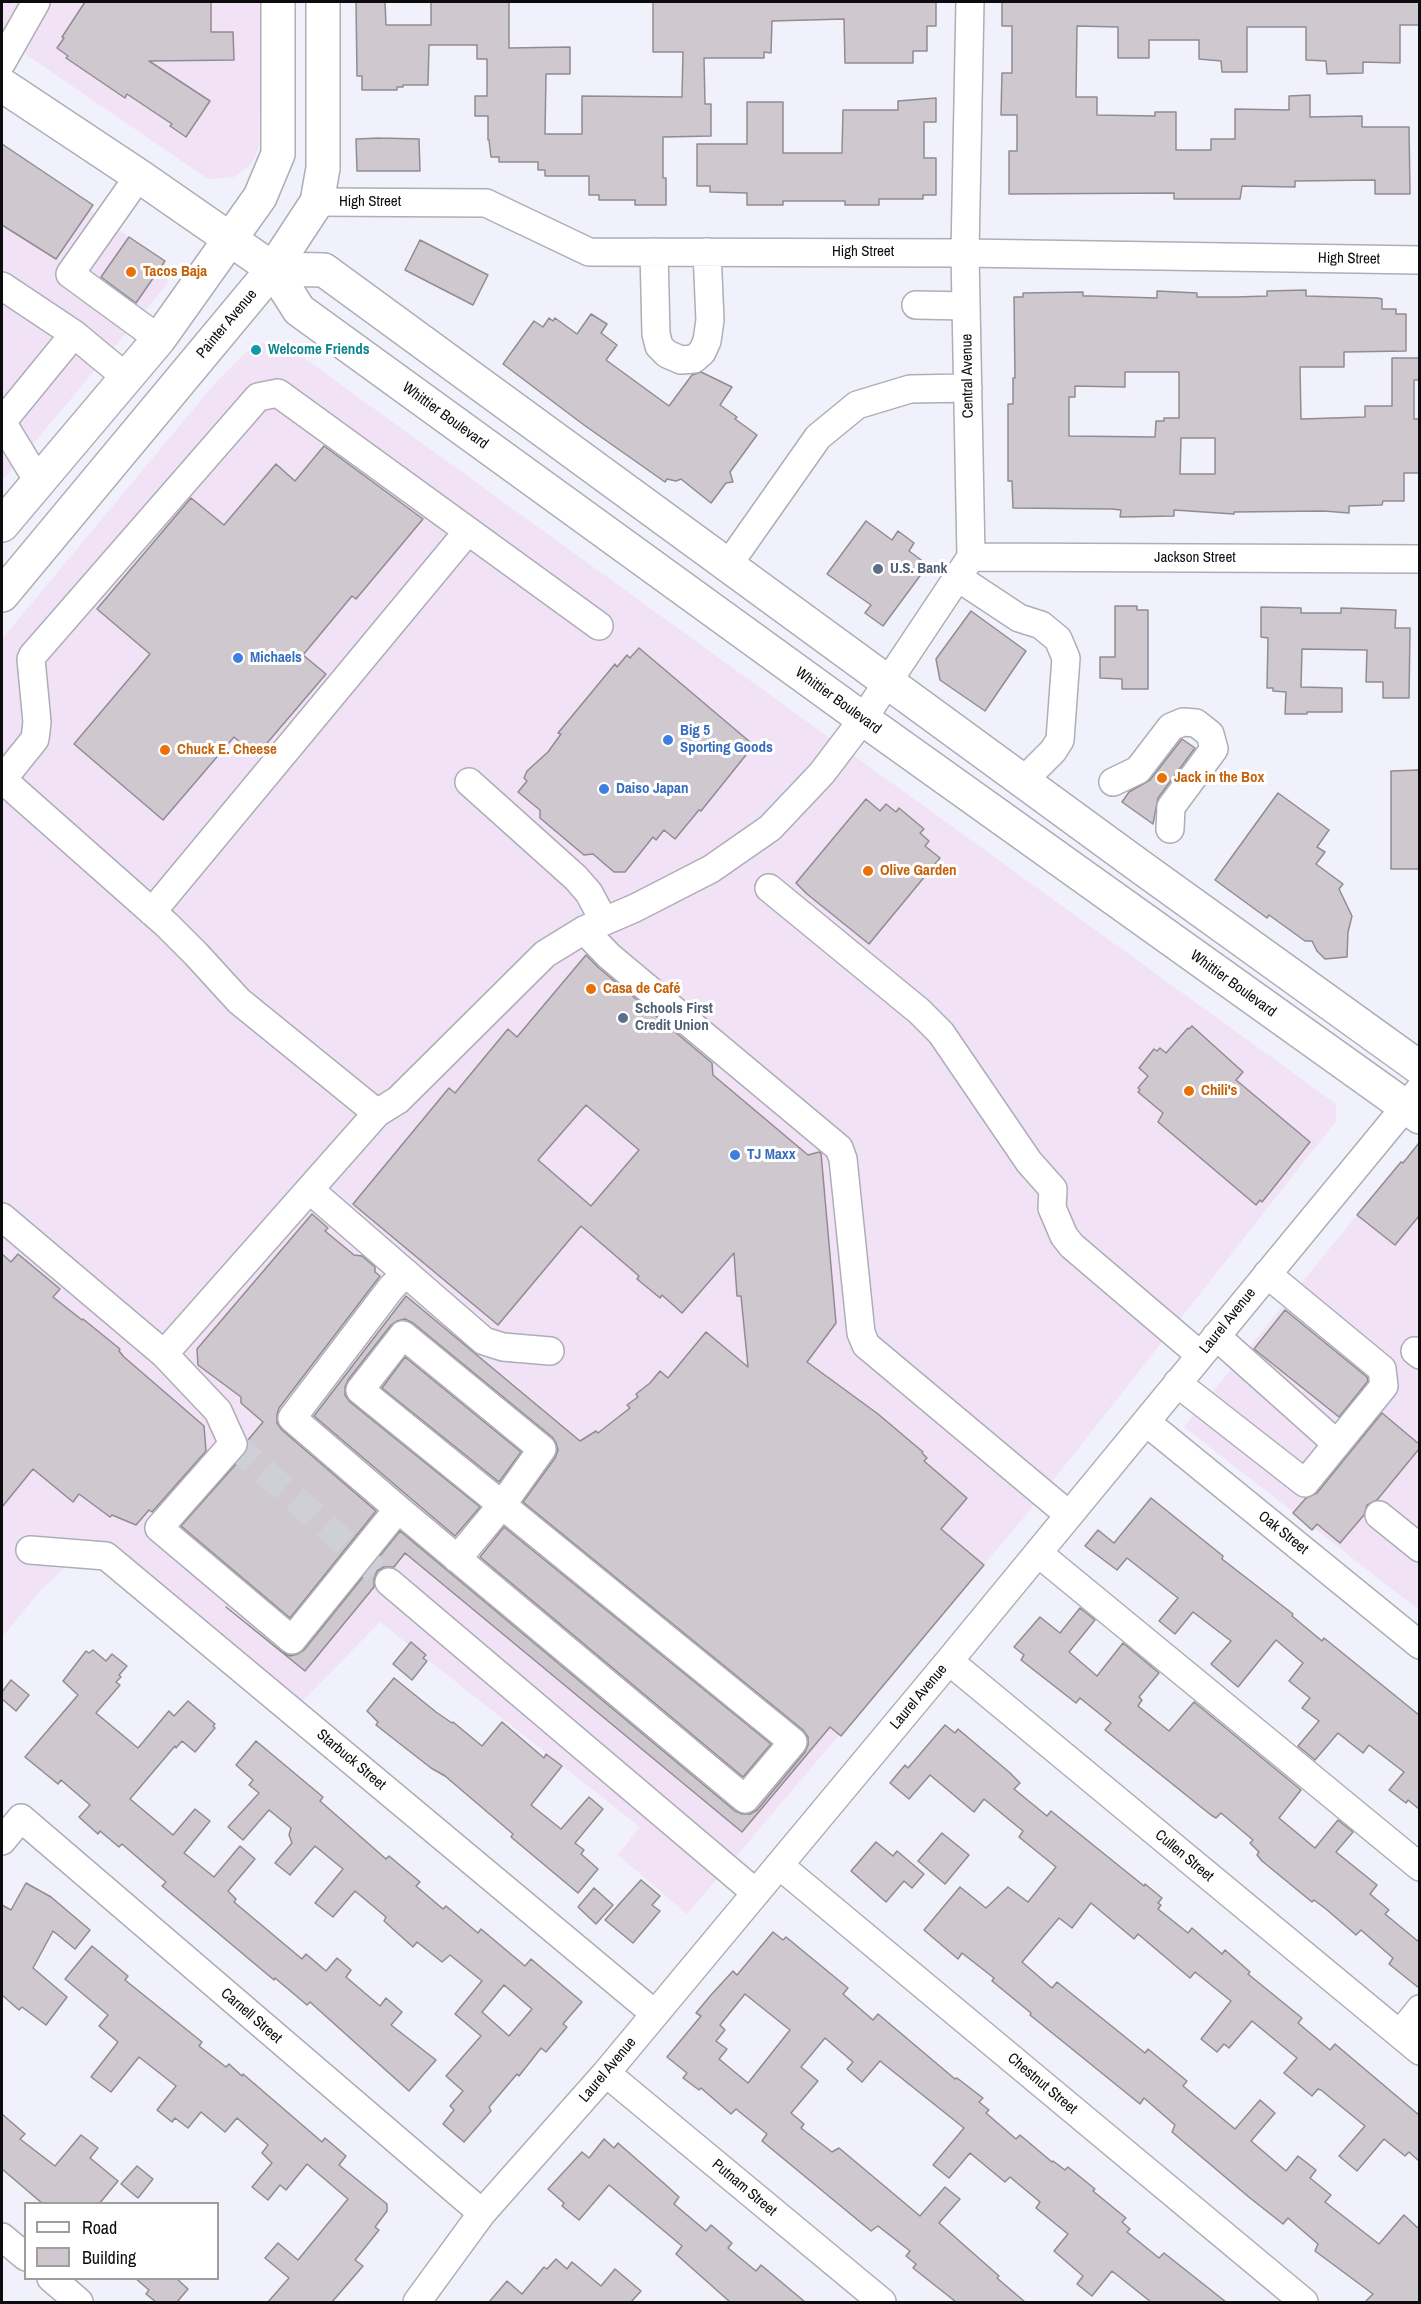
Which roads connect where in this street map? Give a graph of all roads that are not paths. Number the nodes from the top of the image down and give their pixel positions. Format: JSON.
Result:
{"nodes":[{"id":1,"x":36,"y":2,"type":"edge"},
{"id":2,"x":278,"y":2,"type":"edge"},
{"id":3,"x":323,"y":2,"type":"edge"},
{"id":4,"x":970,"y":2,"type":"edge"},
{"id":5,"x":2,"y":62,"type":"edge"},
{"id":6,"x":2,"y":85,"type":"edge"},
{"id":7,"x":139,"y":176,"type":"junction"},
{"id":8,"x":317,"y":202,"type":"junction"},
{"id":9,"x":230,"y":238,"type":"junction"},
{"id":10,"x":654,"y":252,"type":"junction"},
{"id":11,"x":707,"y":252,"type":"junction"},
{"id":12,"x":965,"y":253,"type":"junction"},
{"id":13,"x":1419,"y":260,"type":"edge"},
{"id":14,"x":273,"y":269,"type":"junction"},
{"id":15,"x":2,"y":285,"type":"edge"},
{"id":16,"x":915,"y":305,"type":"dead end"},
{"id":17,"x":966,"y":306,"type":"junction"},
{"id":18,"x":74,"y":334,"type":"junction"},
{"id":19,"x":159,"y":339,"type":"junction"},
{"id":20,"x":127,"y":378,"type":"junction"},
{"id":21,"x":968,"y":388,"type":"junction"},
{"id":22,"x":38,"y":481,"type":"junction"},
{"id":23,"x":2,"y":525,"type":"edge"},
{"id":24,"x":468,"y":531,"type":"junction"},
{"id":25,"x":1419,"y":559,"type":"edge"},
{"id":26,"x":728,"y":565,"type":"junction"},
{"id":27,"x":964,"y":567,"type":"junction"},
{"id":28,"x":2,"y":595,"type":"edge"},
{"id":29,"x":599,"y":626,"type":"dead end"},
{"id":30,"x":887,"y":682,"type":"junction"},
{"id":31,"x":863,"y":718,"type":"junction"},
{"id":32,"x":2,"y":779,"type":"edge"},
{"id":33,"x":1023,"y":781,"type":"junction"},
{"id":34,"x":470,"y":782,"type":"dead end"},
{"id":35,"x":1113,"y":782,"type":"dead end"},
{"id":36,"x":1170,"y":829,"type":"dead end"},
{"id":37,"x":770,"y":888,"type":"dead end"},
{"id":38,"x":152,"y":912,"type":"junction"},
{"id":39,"x":594,"y":925,"type":"junction"},
{"id":40,"x":1419,"y":1068,"type":"edge"},
{"id":41,"x":1414,"y":1104,"type":"edge"},
{"id":42,"x":377,"y":1113,"type":"junction"},
{"id":43,"x":310,"y":1190,"type":"junction"},
{"id":44,"x":2,"y":1217,"type":"edge"},
{"id":45,"x":406,"y":1273,"type":"junction"},
{"id":46,"x":1267,"y":1274,"type":"junction"},
{"id":47,"x":1208,"y":1345,"type":"junction"},
{"id":48,"x":550,"y":1351,"type":"dead end"},
{"id":49,"x":164,"y":1354,"type":"junction"},
{"id":50,"x":1177,"y":1383,"type":"junction"},
{"id":51,"x":1146,"y":1422,"type":"junction"},
{"id":52,"x":1337,"y":1444,"type":"junction"},
{"id":53,"x":502,"y":1505,"type":"junction"},
{"id":54,"x":398,"y":1509,"type":"junction"},
{"id":55,"x":1070,"y":1515,"type":"junction"},
{"id":56,"x":1379,"y":1515,"type":"dead end"},
{"id":57,"x":1419,"y":1548,"type":"edge"},
{"id":58,"x":30,"y":1550,"type":"dead end"},
{"id":59,"x":1038,"y":1553,"type":"junction"},
{"id":60,"x":457,"y":1559,"type":"junction"},
{"id":61,"x":389,"y":1582,"type":"tunnel mouth"},
{"id":62,"x":1419,"y":1645,"type":"edge"},
{"id":63,"x":949,"y":1662,"type":"junction"},
{"id":64,"x":2,"y":1841,"type":"edge"},
{"id":65,"x":779,"y":1865,"type":"junction"},
{"id":66,"x":1419,"y":1867,"type":"edge"},
{"id":67,"x":756,"y":1893,"type":"junction"},
{"id":68,"x":1419,"y":2009,"type":"edge"},
{"id":69,"x":655,"y":2013,"type":"junction"},
{"id":70,"x":1410,"y":2043,"type":"edge"},
{"id":71,"x":606,"y":2073,"type":"junction"},
{"id":72,"x":482,"y":2213,"type":"junction"},
{"id":73,"x":2,"y":2237,"type":"edge"},
{"id":74,"x":24,"y":2255,"type":"edge"},
{"id":75,"x":53,"y":2280,"type":"edge"},
{"id":76,"x":79,"y":2302,"type":"edge"},
{"id":77,"x":417,"y":2302,"type":"edge"},
{"id":78,"x":882,"y":2302,"type":"edge"},
{"id":79,"x":1305,"y":2302,"type":"edge"}],
"edges":[{"from":1,"to":5,"type":"street"},
{"from":2,"to":9,"type":"main road"},
{"from":3,"to":8,"type":"main road","name":"Painter Avenue"},
{"from":4,"to":12,"type":"street","name":"Central Avenue"},
{"from":6,"to":7,"type":"main road","name":"Whittier Boulevard"},
{"from":7,"to":9,"type":"main road","name":"Whittier Boulevard"},
{"from":7,"to":19,"type":"street"},
{"from":8,"to":10,"type":"street","name":"High Street"},
{"from":8,"to":14,"type":"main road","name":"Painter Avenue"},
{"from":9,"to":14,"type":"main road","name":"Whittier Boulevard"},
{"from":9,"to":19,"type":"main road"},
{"from":10,"to":11,"type":"street","name":"High Street"},
{"from":10,"to":11,"type":"street"},
{"from":11,"to":12,"type":"street","name":"High Street"},
{"from":12,"to":13,"type":"street","name":"High Street"},
{"from":12,"to":17,"type":"street","name":"Central Avenue"},
{"from":14,"to":26,"type":"main road"},
{"from":14,"to":28,"type":"main road","name":"Painter Avenue"},
{"from":14,"to":31,"type":"main road","name":"Whittier Boulevard"},
{"from":15,"to":18,"type":"street"},
{"from":16,"to":17,"type":"street"},
{"from":17,"to":21,"type":"street","name":"Central Avenue"},
{"from":18,"to":20,"type":"street"},
{"from":18,"to":22,"type":"street"},
{"from":19,"to":20,"type":"main road"},
{"from":20,"to":22,"type":"main road"},
{"from":21,"to":26,"type":"street"},
{"from":21,"to":27,"type":"street","name":"Central Avenue"},
{"from":22,"to":23,"type":"main road"},
{"from":24,"to":29,"type":"street"},
{"from":24,"to":32,"type":"street"},
{"from":24,"to":38,"type":"street"},
{"from":25,"to":27,"type":"street","name":"Jackson Street"},
{"from":26,"to":30,"type":"main road"},
{"from":27,"to":30,"type":"street"},
{"from":27,"to":33,"type":"street"},
{"from":30,"to":31,"type":"street"},
{"from":30,"to":33,"type":"main road"},
{"from":31,"to":39,"type":"street"},
{"from":31,"to":41,"type":"main road","name":"Whittier Boulevard"},
{"from":32,"to":38,"type":"street"},
{"from":33,"to":40,"type":"main road"},
{"from":34,"to":39,"type":"street"},
{"from":35,"to":36,"type":"street"},
{"from":37,"to":47,"type":"street"},
{"from":38,"to":42,"type":"street"},
{"from":39,"to":42,"type":"street"},
{"from":39,"to":55,"type":"street"},
{"from":41,"to":46,"type":"street","name":"Laurel Avenue"},
{"from":42,"to":43,"type":"street"},
{"from":43,"to":45,"type":"street"},
{"from":43,"to":49,"type":"street"},
{"from":44,"to":49,"type":"street"},
{"from":45,"to":48,"type":"street"},
{"from":45,"to":54,"type":"street"},
{"from":46,"to":47,"type":"street","name":"Laurel Avenue"},
{"from":46,"to":52,"type":"street"},
{"from":47,"to":50,"type":"street","name":"Laurel Avenue"},
{"from":47,"to":52,"type":"street"},
{"from":49,"to":54,"type":"street"},
{"from":50,"to":51,"type":"street","name":"Laurel Avenue"},
{"from":50,"to":52,"type":"street"},
{"from":51,"to":55,"type":"street","name":"Laurel Avenue"},
{"from":51,"to":62,"type":"street","name":"Oak Street"},
{"from":53,"to":53,"type":"street"},
{"from":53,"to":60,"type":"street"},
{"from":53,"to":60,"type":"street"},
{"from":54,"to":60,"type":"street"},
{"from":55,"to":59,"type":"street","name":"Laurel Avenue"},
{"from":56,"to":57,"type":"street"},
{"from":58,"to":69,"type":"street","name":"Starbuck Street"},
{"from":59,"to":63,"type":"street","name":"Laurel Avenue"},
{"from":59,"to":66,"type":"street"},
{"from":61,"to":67,"type":"street"},
{"from":63,"to":65,"type":"street","name":"Laurel Avenue"},
{"from":63,"to":70,"type":"street","name":"Cullen Street"},
{"from":64,"to":72,"type":"street","name":"Carnell Street"},
{"from":65,"to":67,"type":"street","name":"Laurel Avenue"},
{"from":65,"to":79,"type":"street","name":"Chestnut Street"},
{"from":67,"to":69,"type":"street","name":"Laurel Avenue"},
{"from":68,"to":70,"type":"street"},
{"from":69,"to":71,"type":"street","name":"Laurel Avenue"},
{"from":71,"to":72,"type":"street","name":"Laurel Avenue"},
{"from":71,"to":78,"type":"street","name":"Putnam Street"},
{"from":72,"to":77,"type":"street","name":"Laurel Avenue"},
{"from":73,"to":74,"type":"street"},
{"from":75,"to":76,"type":"street"}]}
